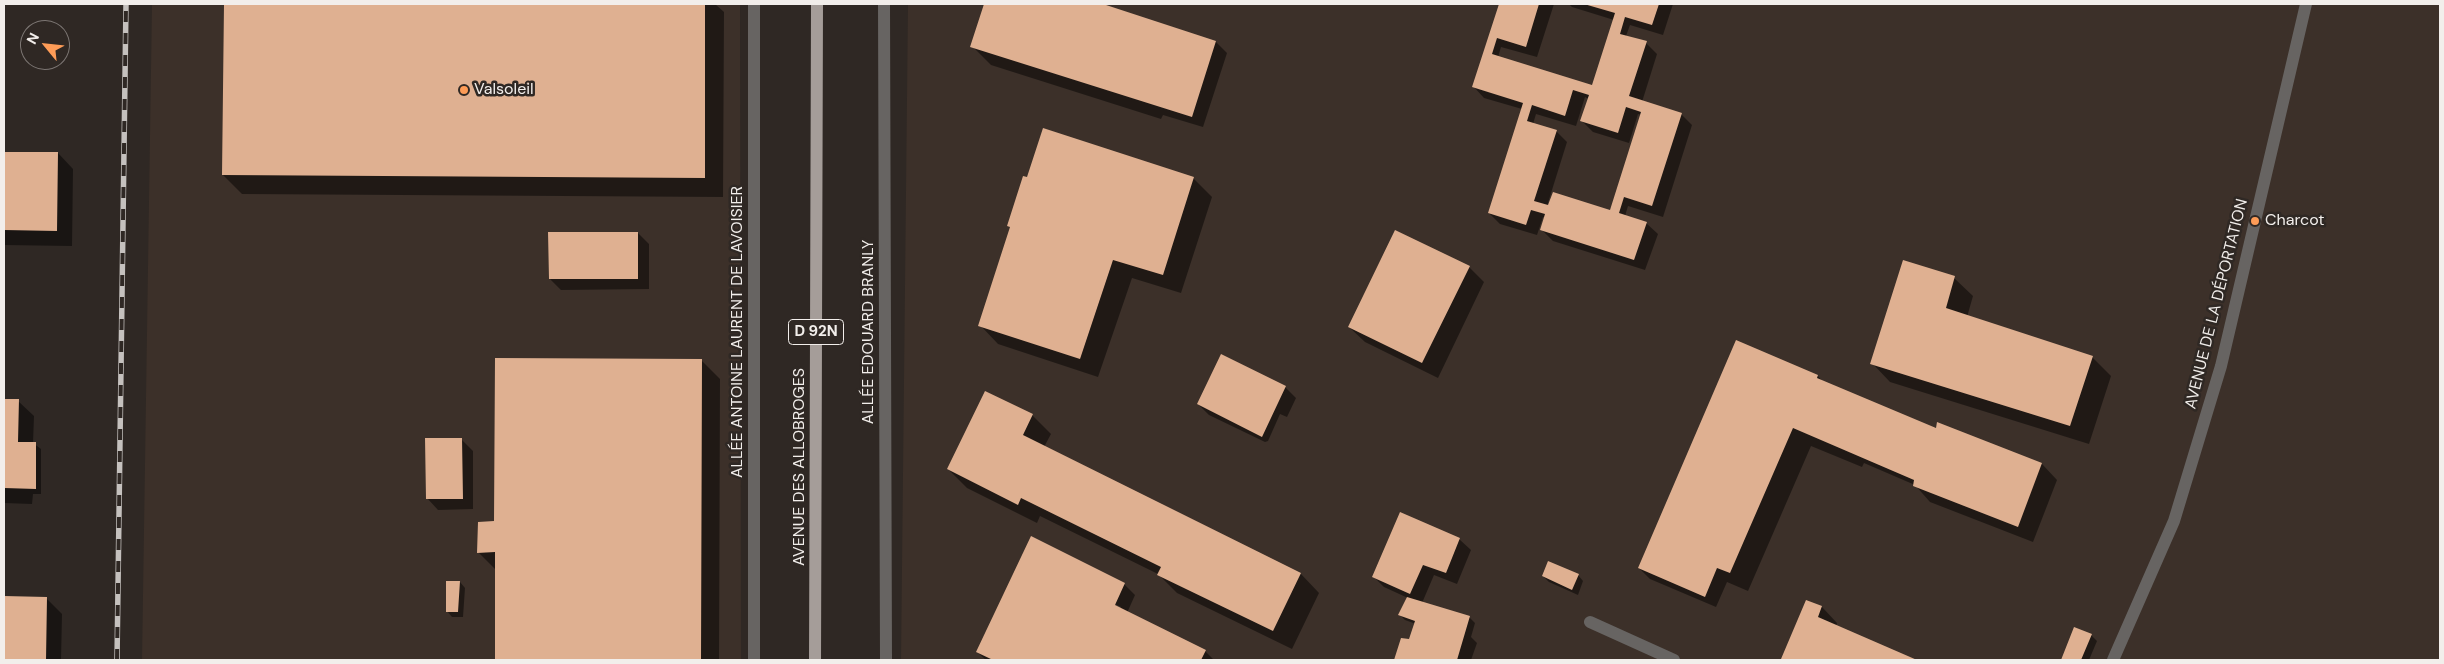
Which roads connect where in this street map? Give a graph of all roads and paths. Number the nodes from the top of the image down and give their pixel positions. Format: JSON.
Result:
{"nodes":[{"id":1,"x":754,"y":4,"type":"edge"},
{"id":2,"x":817,"y":4,"type":"edge"},
{"id":3,"x":884,"y":4,"type":"edge"},
{"id":4,"x":2306,"y":4,"type":"edge"},
{"id":5,"x":1590,"y":622,"type":"dead end"},
{"id":6,"x":754,"y":660,"type":"edge"},
{"id":7,"x":815,"y":660,"type":"edge"},
{"id":8,"x":886,"y":660,"type":"edge"},
{"id":9,"x":1674,"y":660,"type":"edge"},
{"id":10,"x":2113,"y":660,"type":"edge"}],
"edges":[{"from":1,"to":6,"type":"street","name":"ALLÉE ANTOINE LAURENT DE LAVOISIER"},
{"from":2,"to":7,"type":"main road","name":"AVENUE DES ALLOBROGES","number":"D 92N"},
{"from":3,"to":8,"type":"street","name":"ALLÉE EDOUARD BRANLY"},
{"from":4,"to":10,"type":"street","name":"AVENUE DE LA DÉPORTATION"},
{"from":5,"to":9,"type":"street"}]}
